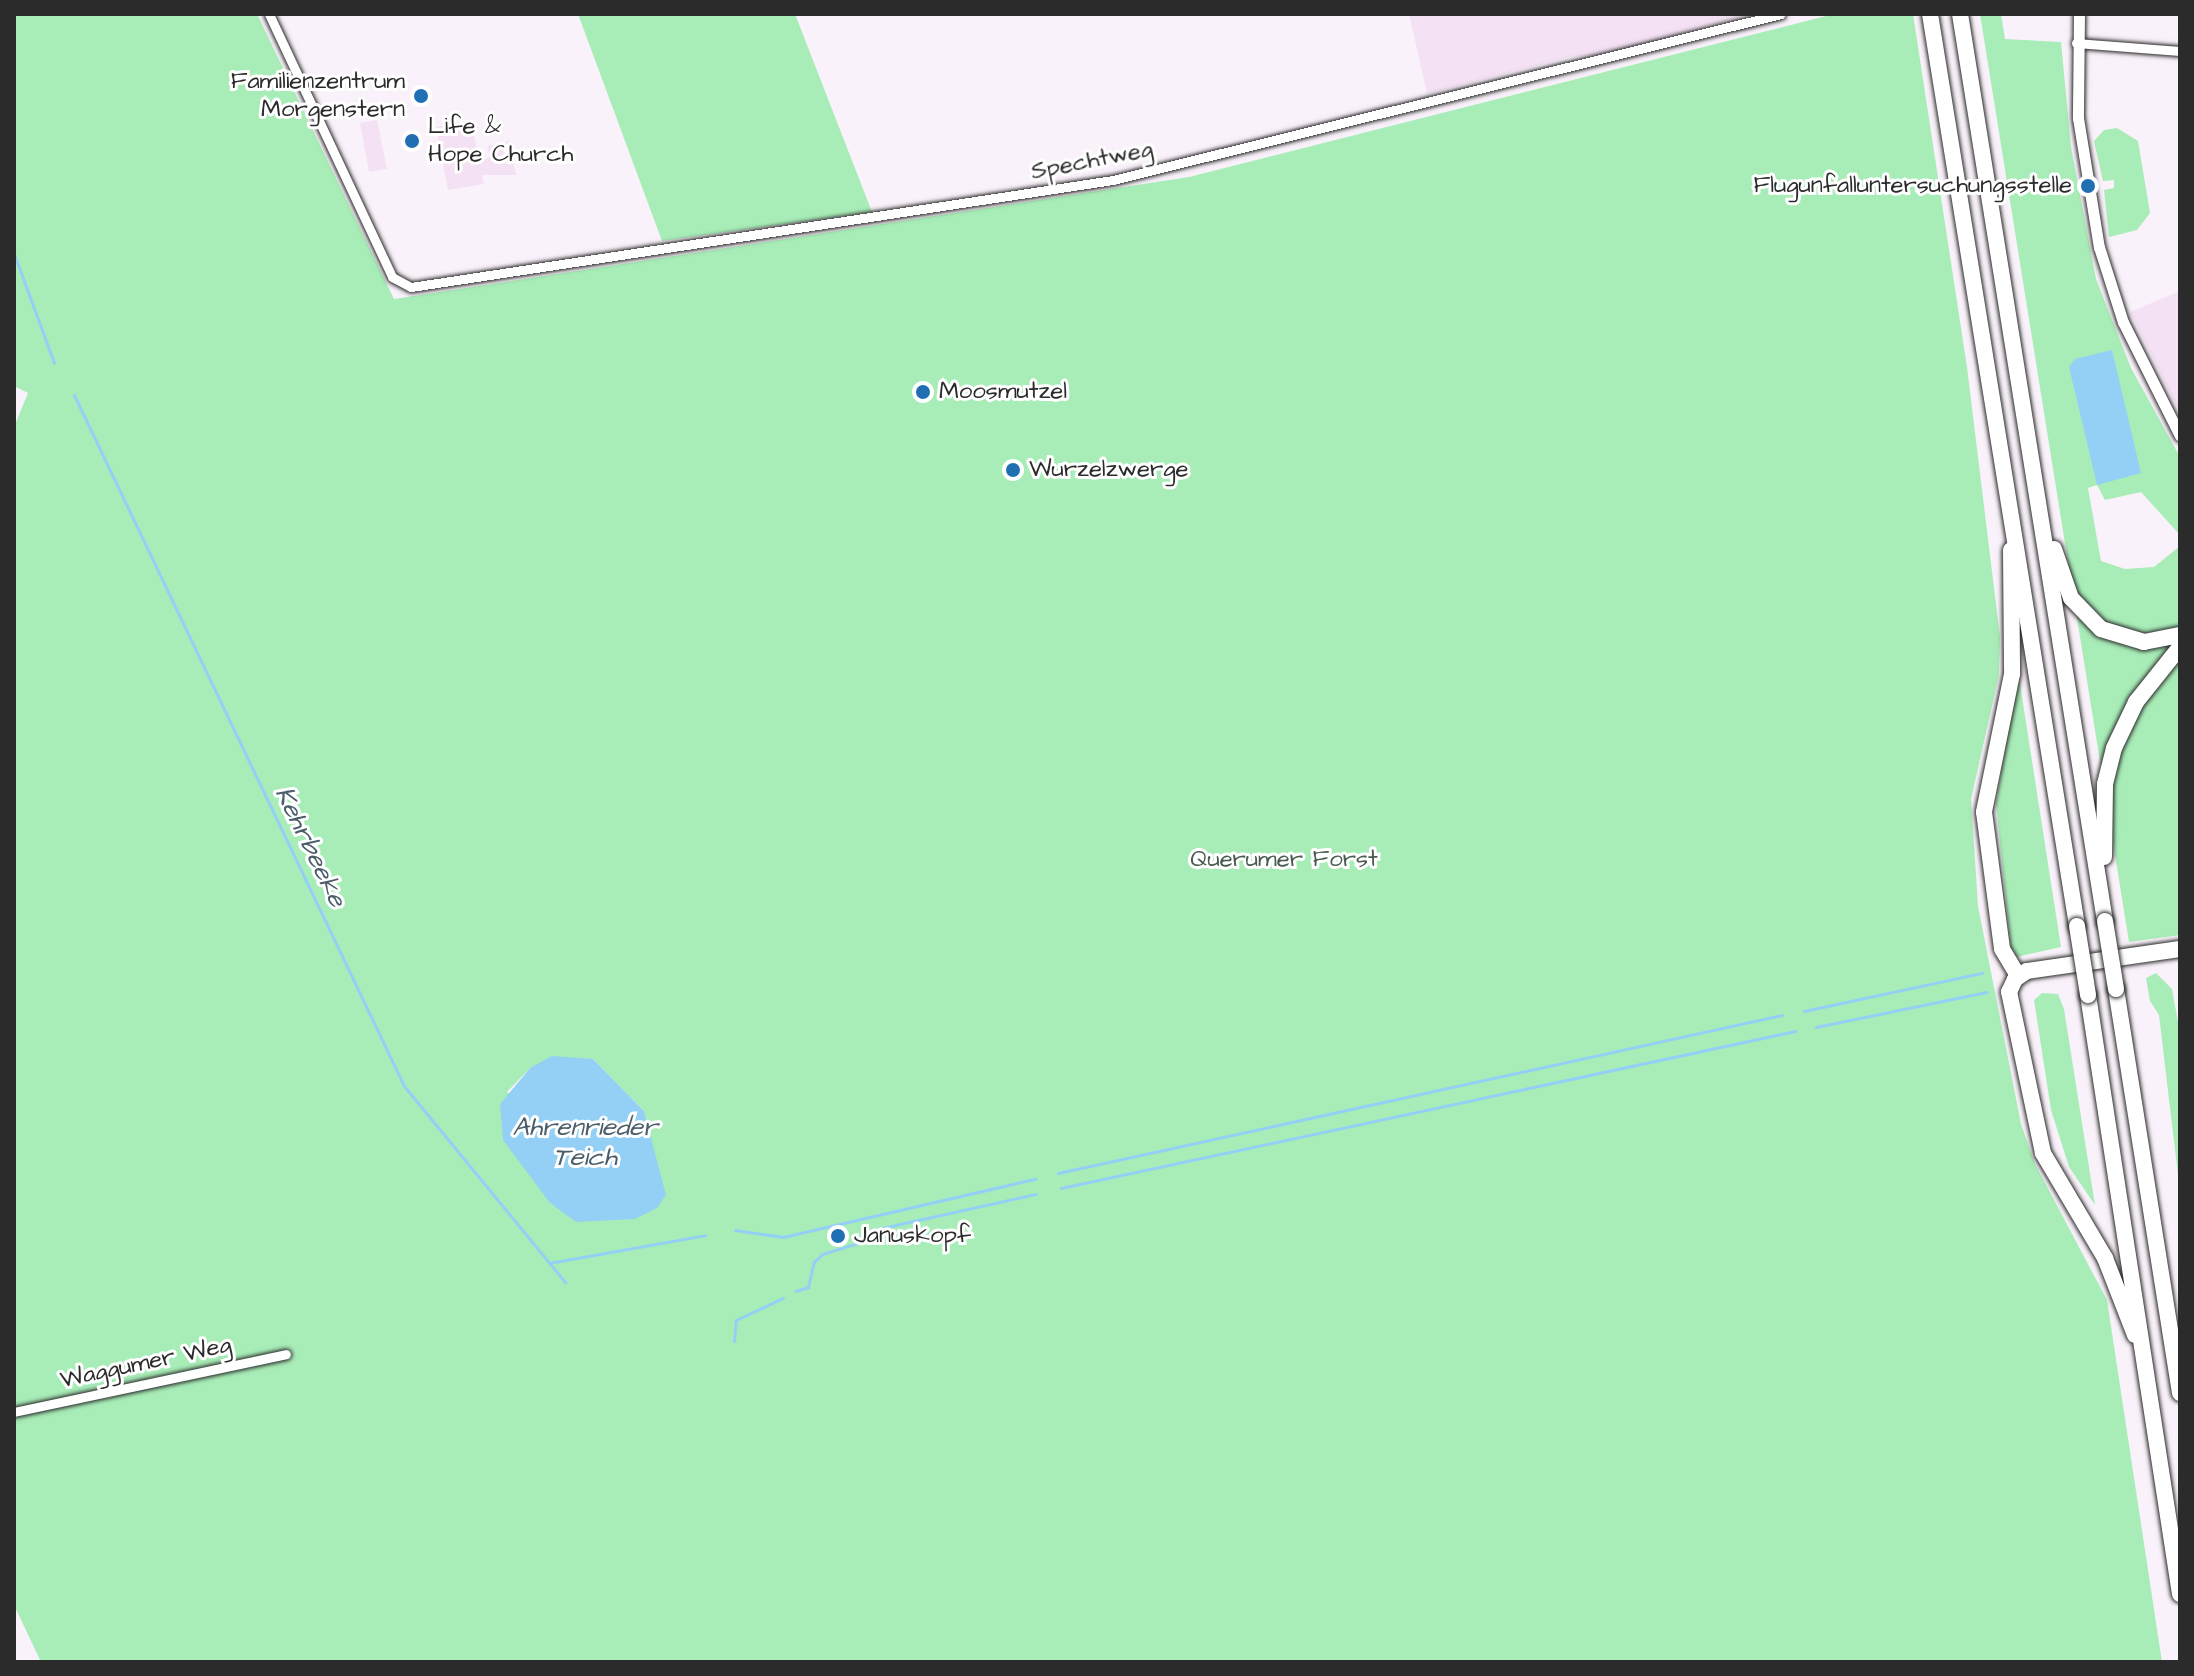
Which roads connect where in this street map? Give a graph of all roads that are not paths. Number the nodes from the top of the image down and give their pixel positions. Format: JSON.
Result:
{"nodes":[{"id":1,"x":269,"y":14,"type":"edge"},
{"id":2,"x":1781,"y":14,"type":"edge"},
{"id":3,"x":1930,"y":14,"type":"edge"},
{"id":4,"x":1960,"y":14,"type":"edge"},
{"id":5,"x":2079,"y":14,"type":"edge"},
{"id":6,"x":2076,"y":43,"type":"junction"},
{"id":7,"x":2180,"y":51,"type":"edge"},
{"id":8,"x":2180,"y":436,"type":"edge"},
{"id":9,"x":2036,"y":494,"type":"junction"},
{"id":10,"x":2013,"y":532,"type":"junction"},
{"id":11,"x":2180,"y":635,"type":"edge"},
{"id":12,"x":2180,"y":647,"type":"edge"},
{"id":13,"x":2104,"y":916,"type":"junction"},
{"id":14,"x":2180,"y":949,"type":"edge"},
{"id":15,"x":2018,"y":976,"type":"junction"},
{"id":16,"x":286,"y":1354,"type":"dead end"},
{"id":17,"x":2148,"y":1370,"type":"junction"},
{"id":18,"x":2180,"y":1393,"type":"edge"},
{"id":19,"x":14,"y":1412,"type":"edge"},
{"id":20,"x":2180,"y":1594,"type":"edge"}],
"edges":[{"from":1,"to":2,"type":"street","name":"Spechtweg"},
{"from":3,"to":10,"type":"highway"},
{"from":4,"to":9,"type":"highway"},
{"from":5,"to":6,"type":"street"},
{"from":6,"to":7,"type":"street"},
{"from":6,"to":8,"type":"street"},
{"from":9,"to":11,"type":"highway"},
{"from":9,"to":13,"type":"highway"},
{"from":10,"to":15,"type":"highway"},
{"from":10,"to":17,"type":"highway","bridge":true},
{"from":12,"to":13,"type":"highway"},
{"from":13,"to":18,"type":"highway","bridge":true},
{"from":14,"to":15,"type":"highway"},
{"from":15,"to":17,"type":"highway"},
{"from":16,"to":19,"type":"street","name":"Waggumer Weg"},
{"from":17,"to":20,"type":"highway"}]}
